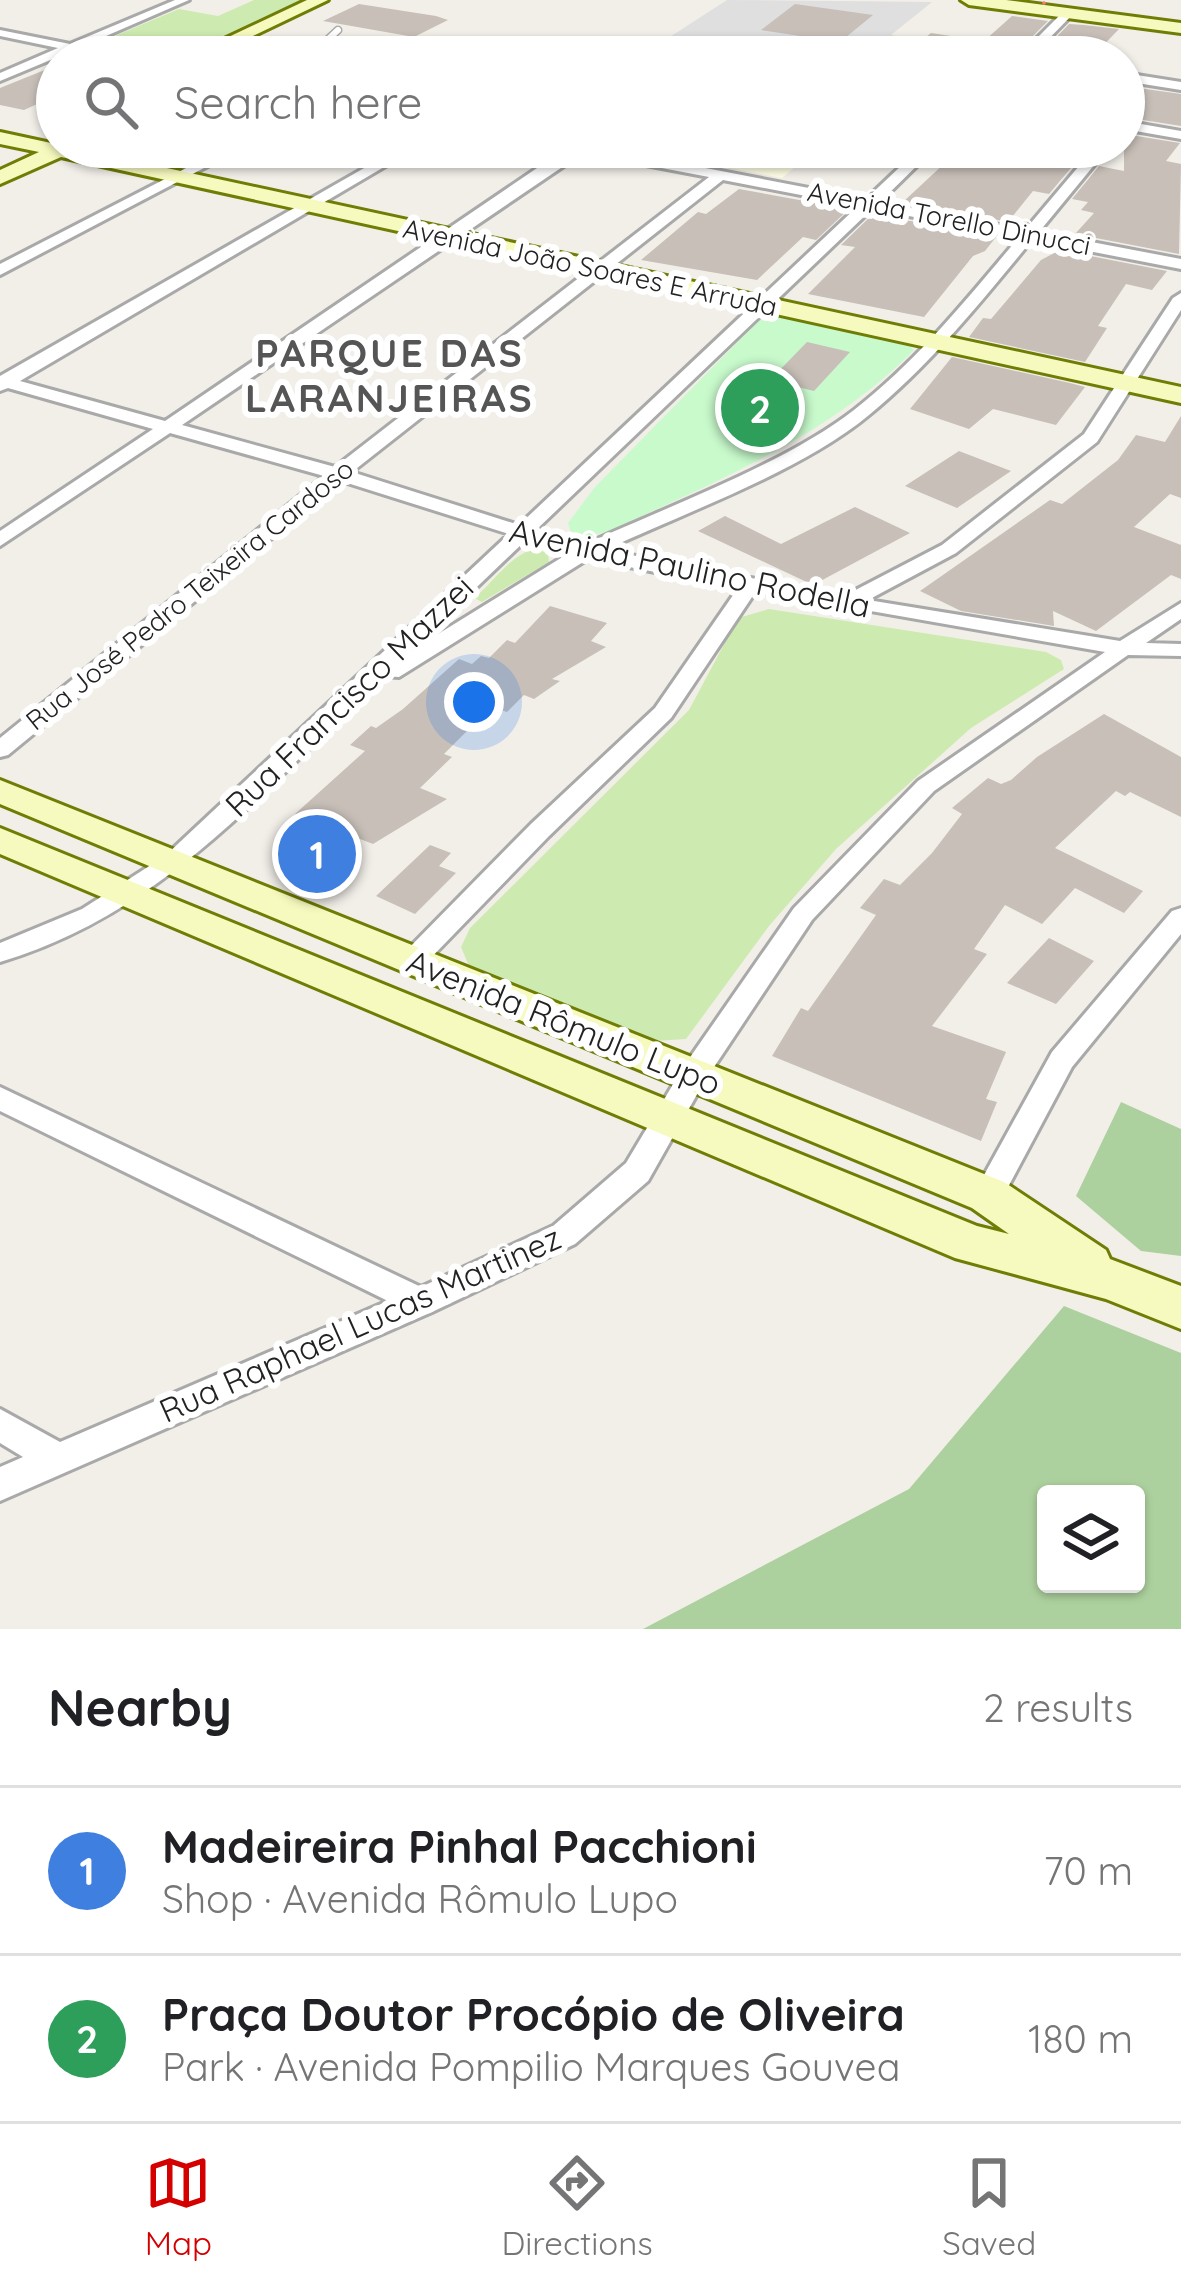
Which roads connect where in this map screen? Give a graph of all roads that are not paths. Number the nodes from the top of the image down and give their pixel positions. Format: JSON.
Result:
{"nodes":[{"id":1,"x":143,"y":0,"type":"edge"},
{"id":2,"x":320,"y":0,"type":"edge"},
{"id":3,"x":346,"y":0,"type":"edge"},
{"id":4,"x":969,"y":0,"type":"edge"},
{"id":5,"x":1091,"y":0,"type":"edge"},
{"id":6,"x":1044,"y":2,"type":"edge"},
{"id":7,"x":177,"y":3,"type":"edge"},
{"id":8,"x":1068,"y":14,"type":"junction"},
{"id":9,"x":1181,"y":15,"type":"edge"},
{"id":10,"x":1181,"y":28,"type":"edge"},
{"id":11,"x":338,"y":30,"type":"dead end"},
{"id":12,"x":0,"y":34,"type":"edge"},
{"id":13,"x":98,"y":36,"type":"edge"},
{"id":14,"x":241,"y":36,"type":"edge"},
{"id":15,"x":270,"y":36,"type":"edge"},
{"id":16,"x":332,"y":36,"type":"edge"},
{"id":17,"x":1045,"y":36,"type":"edge"},
{"id":18,"x":36,"y":41,"type":"edge"},
{"id":19,"x":36,"y":62,"type":"edge"},
{"id":20,"x":0,"y":77,"type":"edge"},
{"id":21,"x":1145,"y":80,"type":"edge"},
{"id":22,"x":1181,"y":86,"type":"edge"},
{"id":23,"x":0,"y":128,"type":"edge"},
{"id":24,"x":1145,"y":129,"type":"edge"},
{"id":25,"x":1181,"y":135,"type":"edge"},
{"id":26,"x":0,"y":138,"type":"edge"},
{"id":27,"x":36,"y":138,"type":"edge"},
{"id":28,"x":36,"y":142,"type":"edge"},
{"id":29,"x":36,"y":151,"type":"edge"},
{"id":30,"x":36,"y":156,"type":"edge"},
{"id":31,"x":0,"y":165,"type":"edge"},
{"id":32,"x":157,"y":168,"type":"edge"},
{"id":33,"x":161,"y":168,"type":"edge"},
{"id":34,"x":195,"y":168,"type":"edge"},
{"id":35,"x":375,"y":168,"type":"edge"},
{"id":36,"x":549,"y":168,"type":"edge"},
{"id":37,"x":683,"y":168,"type":"edge"},
{"id":38,"x":906,"y":168,"type":"edge"},
{"id":39,"x":1084,"y":168,"type":"edge"},
{"id":40,"x":183,"y":174,"type":"junction"},
{"id":41,"x":720,"y":175,"type":"junction"},
{"id":42,"x":0,"y":178,"type":"edge"},
{"id":43,"x":314,"y":203,"type":"junction"},
{"id":44,"x":868,"y":203,"type":"junction"},
{"id":45,"x":453,"y":233,"type":"junction"},
{"id":46,"x":1028,"y":234,"type":"junction"},
{"id":47,"x":1181,"y":264,"type":"edge"},
{"id":48,"x":606,"y":267,"type":"junction"},
{"id":49,"x":0,"y":270,"type":"edge"},
{"id":50,"x":1181,"y":298,"type":"edge"},
{"id":51,"x":765,"y":301,"type":"junction"},
{"id":52,"x":941,"y":339,"type":"junction"},
{"id":53,"x":1129,"y":380,"type":"junction"},
{"id":54,"x":2,"y":384,"type":"edge"},
{"id":55,"x":1181,"y":385,"type":"edge"},
{"id":56,"x":1181,"y":395,"type":"edge"},
{"id":57,"x":165,"y":425,"type":"junction"},
{"id":58,"x":338,"y":474,"type":"junction"},
{"id":59,"x":518,"y":533,"type":"junction"},
{"id":60,"x":0,"y":540,"type":"edge"},
{"id":61,"x":584,"y":552,"type":"junction"},
{"id":62,"x":749,"y":585,"type":"junction"},
{"id":63,"x":848,"y":603,"type":"junction"},
{"id":64,"x":1181,"y":609,"type":"edge"},
{"id":65,"x":1127,"y":650,"type":"junction"},
{"id":66,"x":1181,"y":650,"type":"edge"},
{"id":67,"x":352,"y":696,"type":"junction"},
{"id":68,"x":0,"y":750,"type":"edge"},
{"id":69,"x":0,"y":791,"type":"edge"},
{"id":70,"x":0,"y":840,"type":"edge"},
{"id":71,"x":174,"y":862,"type":"junction"},
{"id":72,"x":132,"y":895,"type":"junction"},
{"id":73,"x":1181,"y":917,"type":"edge"},
{"id":74,"x":0,"y":953,"type":"edge"},
{"id":75,"x":412,"y":961,"type":"junction"},
{"id":76,"x":694,"y":1074,"type":"junction"},
{"id":77,"x":0,"y":1098,"type":"edge"},
{"id":78,"x":672,"y":1116,"type":"junction"},
{"id":79,"x":988,"y":1195,"type":"junction"},
{"id":80,"x":1112,"y":1280,"type":"junction"},
{"id":81,"x":421,"y":1302,"type":"junction"},
{"id":82,"x":1181,"y":1308,"type":"edge"},
{"id":83,"x":0,"y":1425,"type":"edge"},
{"id":84,"x":58,"y":1459,"type":"junction"},
{"id":85,"x":0,"y":1484,"type":"edge"}],
"edges":[{"from":1,"to":7,"type":"street"},
{"from":2,"to":14,"type":"street"},
{"from":3,"to":15,"type":"street"},
{"from":4,"to":8,"type":"street"},
{"from":5,"to":9,"type":"street"},
{"from":6,"to":9,"type":"street"},
{"from":7,"to":13,"type":"street"},
{"from":8,"to":10,"type":"street"},
{"from":8,"to":17,"type":"street"},
{"from":11,"to":16,"type":"lane"},
{"from":12,"to":18,"type":"street"},
{"from":19,"to":20,"type":"street"},
{"from":21,"to":22,"type":"street"},
{"from":23,"to":27,"type":"street","name":"Avenida João Soares E Arruda"},
{"from":24,"to":25,"type":"street"},
{"from":26,"to":28,"type":"street","name":"Avenida João Soares E Arruda"},
{"from":29,"to":31,"type":"street"},
{"from":30,"to":42,"type":"street"},
{"from":32,"to":40,"type":"street","name":"Avenida João Soares E Arruda"},
{"from":33,"to":40,"type":"street","name":"Avenida João Soares E Arruda"},
{"from":34,"to":40,"type":"street"},
{"from":35,"to":43,"type":"street"},
{"from":36,"to":45,"type":"street"},
{"from":37,"to":41,"type":"street","name":"Avenida Torello Dinucci"},
{"from":38,"to":44,"type":"street","name":"Rua Francisco Mazzei"},
{"from":39,"to":46,"type":"street"},
{"from":40,"to":43,"type":"street","name":"Avenida João Soares E Arruda"},
{"from":40,"to":49,"type":"street"},
{"from":41,"to":44,"type":"street","name":"Avenida Torello Dinucci"},
{"from":41,"to":48,"type":"street","name":"Rua José Pedro Teixeira Cardoso"},
{"from":43,"to":45,"type":"street","name":"Avenida João Soares E Arruda"},
{"from":43,"to":54,"type":"street"},
{"from":44,"to":46,"type":"street","name":"Avenida Torello Dinucci"},
{"from":44,"to":51,"type":"street","name":"Rua Francisco Mazzei"},
{"from":45,"to":48,"type":"street","name":"Avenida João Soares E Arruda"},
{"from":45,"to":57,"type":"street"},
{"from":46,"to":47,"type":"street","name":"Avenida Torello Dinucci"},
{"from":46,"to":52,"type":"street"},
{"from":48,"to":51,"type":"street","name":"Avenida João Soares E Arruda"},
{"from":48,"to":58,"type":"street","name":"Rua José Pedro Teixeira Cardoso"},
{"from":50,"to":53,"type":"street"},
{"from":51,"to":52,"type":"street","name":"Avenida João Soares E Arruda"},
{"from":51,"to":59,"type":"street","name":"Rua Francisco Mazzei"},
{"from":52,"to":53,"type":"street","name":"Avenida João Soares E Arruda"},
{"from":52,"to":61,"type":"street"},
{"from":53,"to":55,"type":"street","name":"Avenida João Soares E Arruda"},
{"from":53,"to":56,"type":"street","name":"Avenida João Soares E Arruda"},
{"from":53,"to":63,"type":"street"},
{"from":54,"to":57,"type":"street","name":"Avenida Paulino Rodella"},
{"from":57,"to":58,"type":"street","name":"Avenida Paulino Rodella"},
{"from":57,"to":60,"type":"street"},
{"from":58,"to":59,"type":"street","name":"Avenida Paulino Rodella"},
{"from":58,"to":68,"type":"street","name":"Rua José Pedro Teixeira Cardoso"},
{"from":59,"to":61,"type":"street","name":"Avenida Paulino Rodella"},
{"from":59,"to":67,"type":"street","name":"Rua Francisco Mazzei"},
{"from":61,"to":62,"type":"street","name":"Avenida Paulino Rodella"},
{"from":61,"to":67,"type":"street"},
{"from":62,"to":63,"type":"street","name":"Avenida Paulino Rodella"},
{"from":62,"to":75,"type":"street"},
{"from":63,"to":65,"type":"street","name":"Avenida Paulino Rodella"},
{"from":64,"to":65,"type":"street","name":"Rua Raphael Lucas Martinez"},
{"from":65,"to":66,"type":"street","name":"Avenida Paulino Rodella"},
{"from":65,"to":76,"type":"street","name":"Rua Raphael Lucas Martinez"},
{"from":67,"to":71,"type":"street","name":"Rua Francisco Mazzei"},
{"from":69,"to":71,"type":"street","name":"Avenida Rômulo Lupo"},
{"from":70,"to":72,"type":"street","name":"Avenida Rômulo Lupo"},
{"from":71,"to":72,"type":"street","name":"Rua Francisco Mazzei"},
{"from":71,"to":75,"type":"street","name":"Avenida Rômulo Lupo"},
{"from":72,"to":74,"type":"street","name":"Rua Francisco Mazzei"},
{"from":72,"to":78,"type":"street","name":"Avenida Rômulo Lupo"},
{"from":73,"to":79,"type":"street"},
{"from":75,"to":76,"type":"street","name":"Avenida Rômulo Lupo"},
{"from":76,"to":78,"type":"street","name":"Rua Raphael Lucas Martinez"},
{"from":76,"to":79,"type":"street","name":"Avenida Rômulo Lupo"},
{"from":77,"to":81,"type":"street"},
{"from":78,"to":80,"type":"street","name":"Avenida Rômulo Lupo"},
{"from":78,"to":81,"type":"street","name":"Rua Raphael Lucas Martinez"},
{"from":79,"to":80,"type":"street","name":"Avenida Rômulo Lupo"},
{"from":80,"to":82,"type":"street","name":"Avenida Rômulo Lupo"},
{"from":81,"to":84,"type":"street","name":"Rua Raphael Lucas Martinez"},
{"from":83,"to":84,"type":"street"},
{"from":84,"to":85,"type":"street","name":"Rua Raphael Lucas Martinez"}]}
